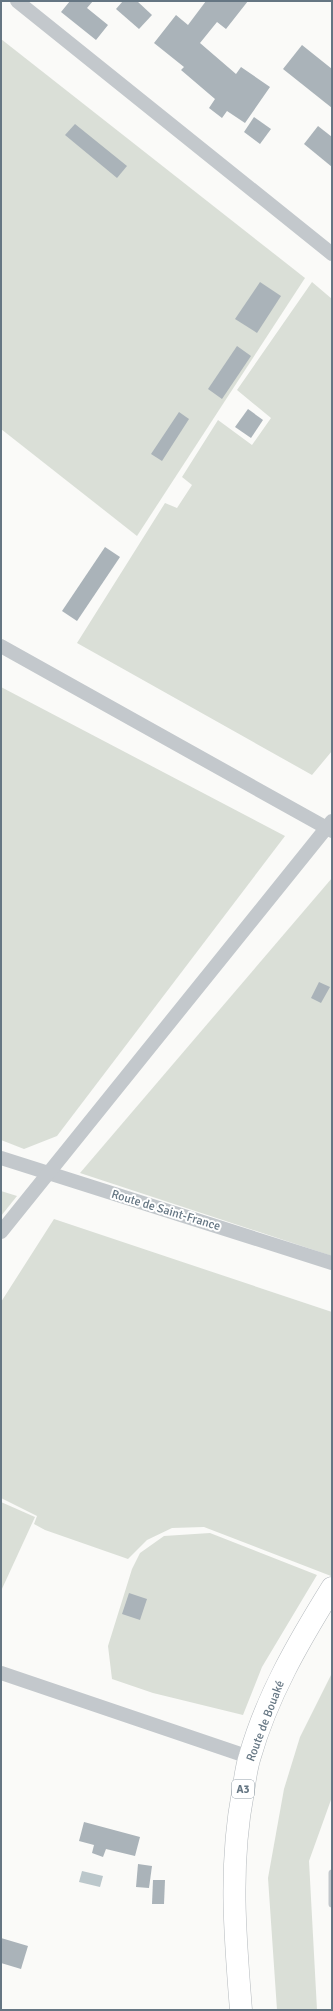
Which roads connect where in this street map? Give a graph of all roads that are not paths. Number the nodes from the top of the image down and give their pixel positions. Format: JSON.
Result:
{"nodes":[{"id":1,"x":17,"y":1,"type":"edge"},
{"id":2,"x":332,"y":254,"type":"edge"},
{"id":3,"x":1,"y":646,"type":"edge"},
{"id":4,"x":330,"y":827,"type":"edge"},
{"id":5,"x":1,"y":1158,"type":"edge"},
{"id":6,"x":48,"y":1173,"type":"junction"},
{"id":7,"x":1,"y":1232,"type":"edge"},
{"id":8,"x":332,"y":1262,"type":"edge"},
{"id":9,"x":332,"y":1588,"type":"edge"},
{"id":10,"x":1,"y":1674,"type":"edge"},
{"id":11,"x":249,"y":1757,"type":"junction"},
{"id":12,"x":332,"y":1873,"type":"edge"},
{"id":13,"x":332,"y":1904,"type":"edge"},
{"id":14,"x":241,"y":2010,"type":"edge"}],
"edges":[{"from":1,"to":2,"type":"street"},
{"from":3,"to":4,"type":"street"},
{"from":4,"to":6,"type":"street"},
{"from":5,"to":6,"type":"street","name":"Route de Saint-France"},
{"from":6,"to":7,"type":"street"},
{"from":6,"to":8,"type":"street","name":"Route de Saint-France"},
{"from":9,"to":11,"type":"highway","name":"Route de Bouaké","number":"A3"},
{"from":10,"to":11,"type":"street"},
{"from":11,"to":14,"type":"highway","name":"Route de Bouaké","number":"A3"},
{"from":12,"to":13,"type":"lane"}]}
